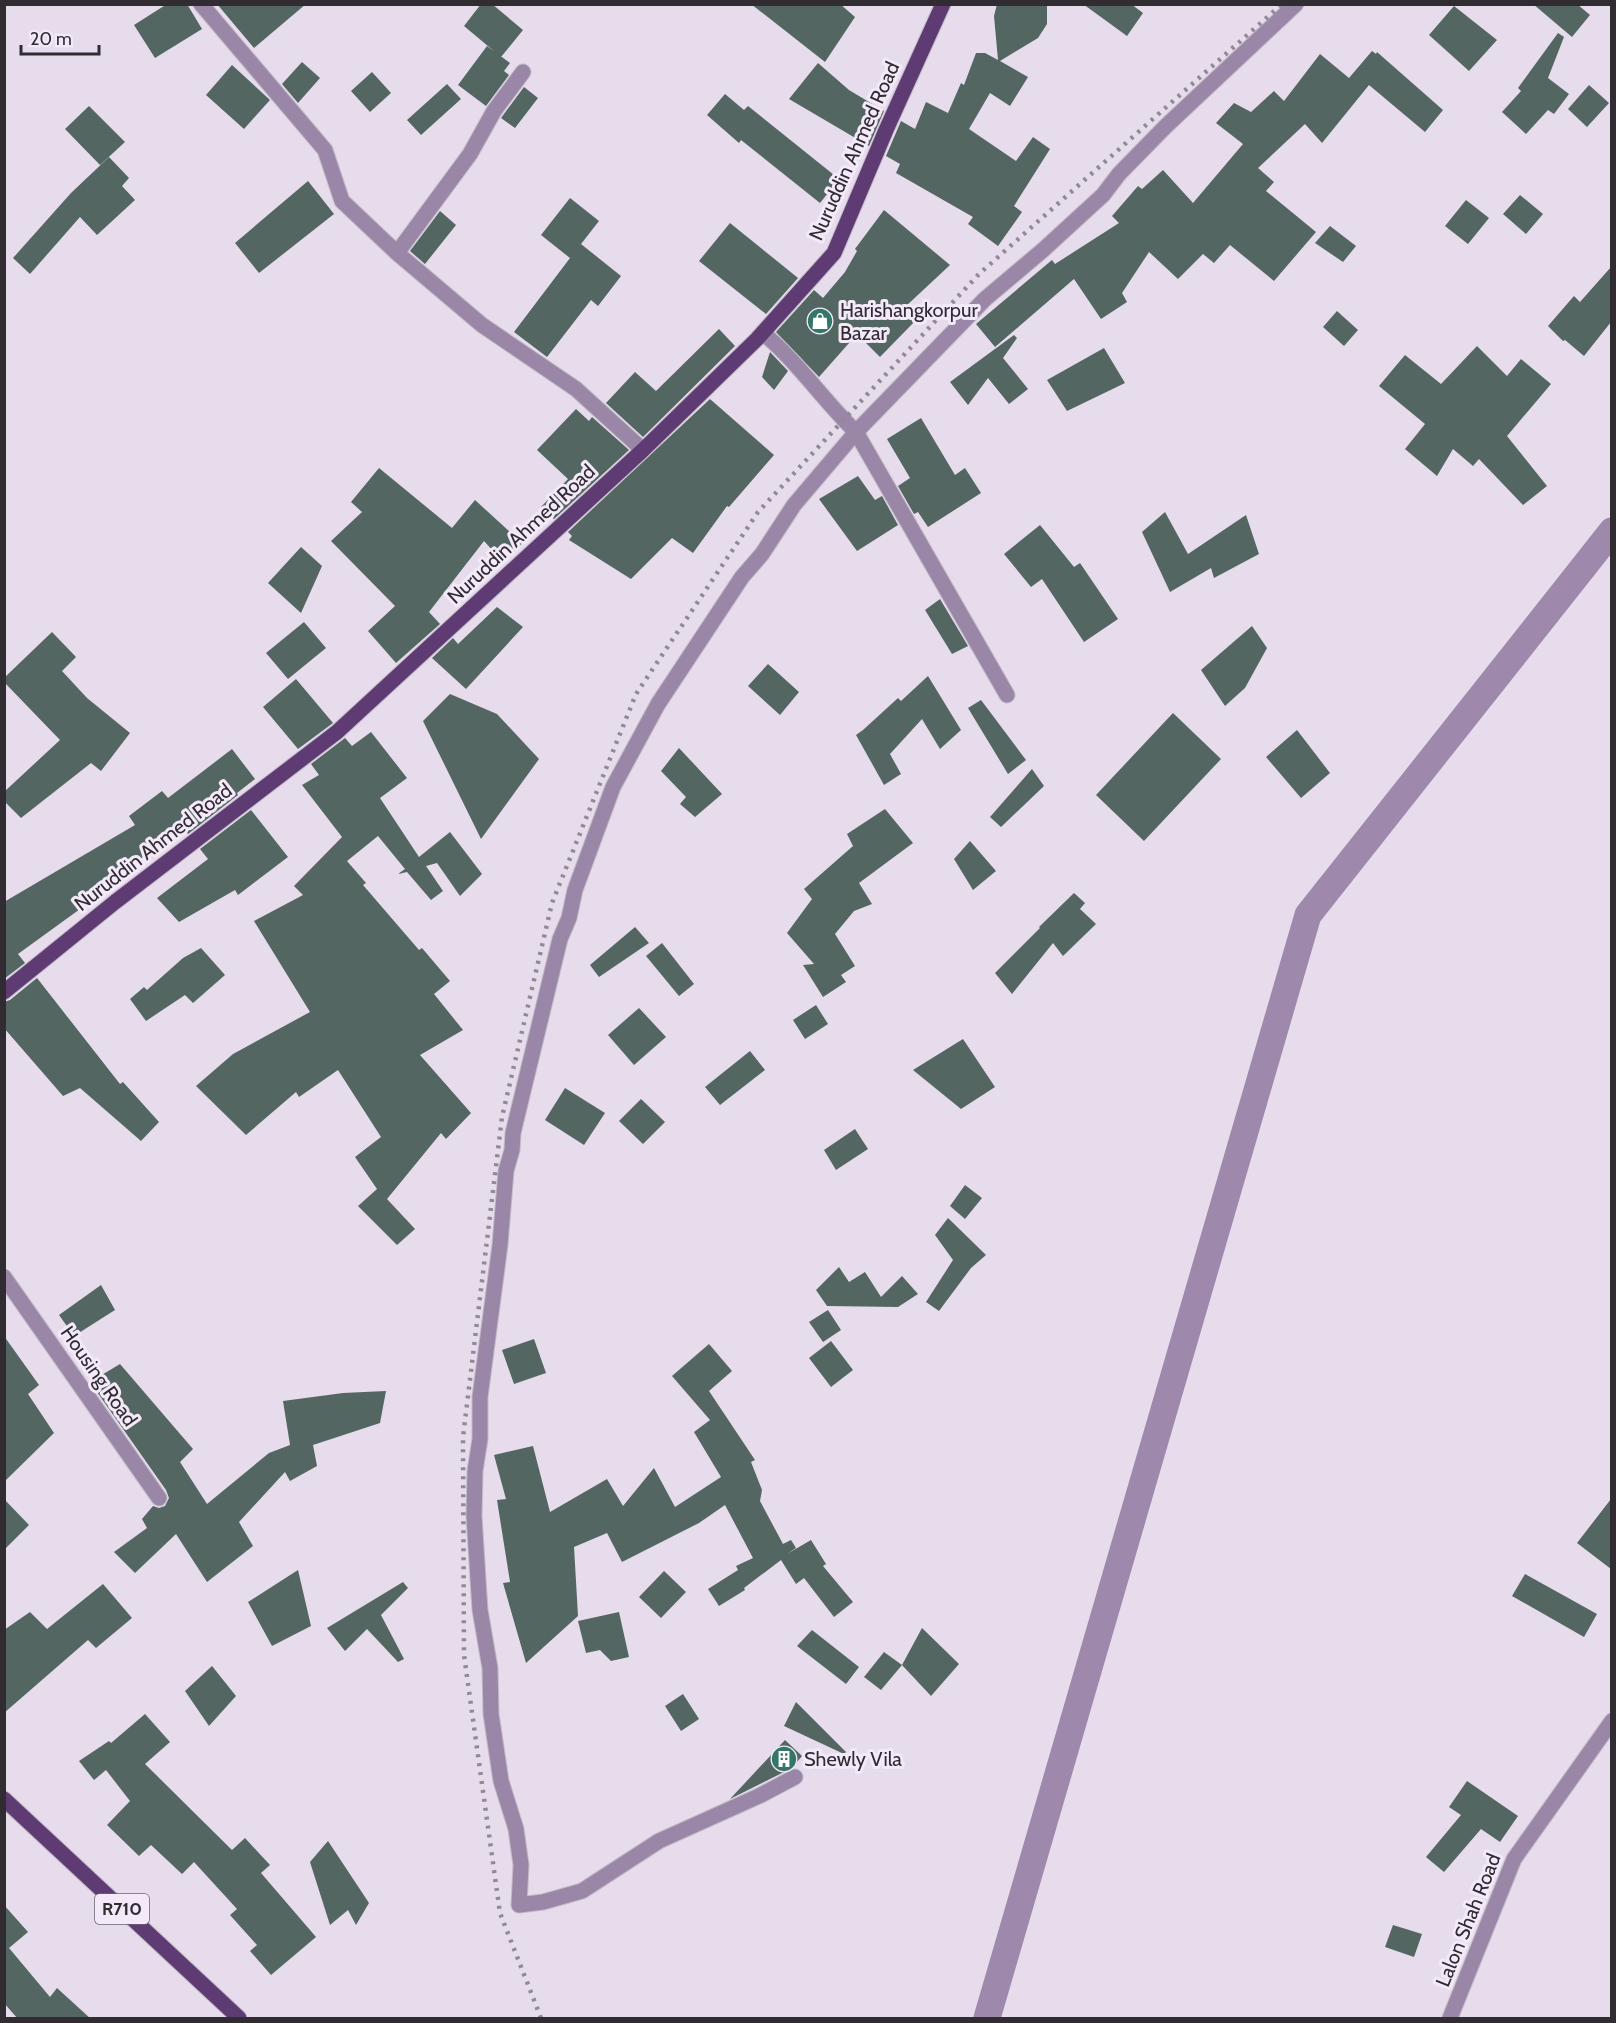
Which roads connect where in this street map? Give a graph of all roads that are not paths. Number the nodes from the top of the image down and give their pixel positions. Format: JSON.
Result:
{"nodes":[{"id":1,"x":201,"y":4,"type":"edge"},
{"id":2,"x":943,"y":4,"type":"edge"},
{"id":3,"x":1296,"y":4,"type":"edge"},
{"id":4,"x":523,"y":72,"type":"dead end"},
{"id":5,"x":397,"y":253,"type":"junction"},
{"id":6,"x":763,"y":333,"type":"junction"},
{"id":7,"x":856,"y":432,"type":"junction"},
{"id":8,"x":643,"y":450,"type":"junction"},
{"id":9,"x":1007,"y":695,"type":"dead end"},
{"id":10,"x":4,"y":992,"type":"edge"},
{"id":11,"x":4,"y":1277,"type":"edge"},
{"id":12,"x":159,"y":1498,"type":"dead end"},
{"id":13,"x":1611,"y":1721,"type":"edge"},
{"id":14,"x":795,"y":1777,"type":"dead end"},
{"id":15,"x":4,"y":1799,"type":"edge"},
{"id":16,"x":239,"y":2019,"type":"edge"},
{"id":17,"x":1450,"y":2019,"type":"edge"}],
"edges":[{"from":1,"to":5,"type":"street"},
{"from":2,"to":6,"type":"main road","name":"Nuruddin Ahmed Road"},
{"from":3,"to":7,"type":"street"},
{"from":4,"to":5,"type":"street"},
{"from":5,"to":8,"type":"street"},
{"from":6,"to":7,"type":"street"},
{"from":6,"to":8,"type":"main road","name":"Nuruddin Ahmed Road"},
{"from":7,"to":9,"type":"street"},
{"from":7,"to":14,"type":"street"},
{"from":8,"to":10,"type":"main road","name":"Nuruddin Ahmed Road"},
{"from":11,"to":12,"type":"street","name":"Housing Road"},
{"from":13,"to":17,"type":"street","name":"Lalon Shah Road"},
{"from":15,"to":16,"type":"main road","number":"R710"}]}
